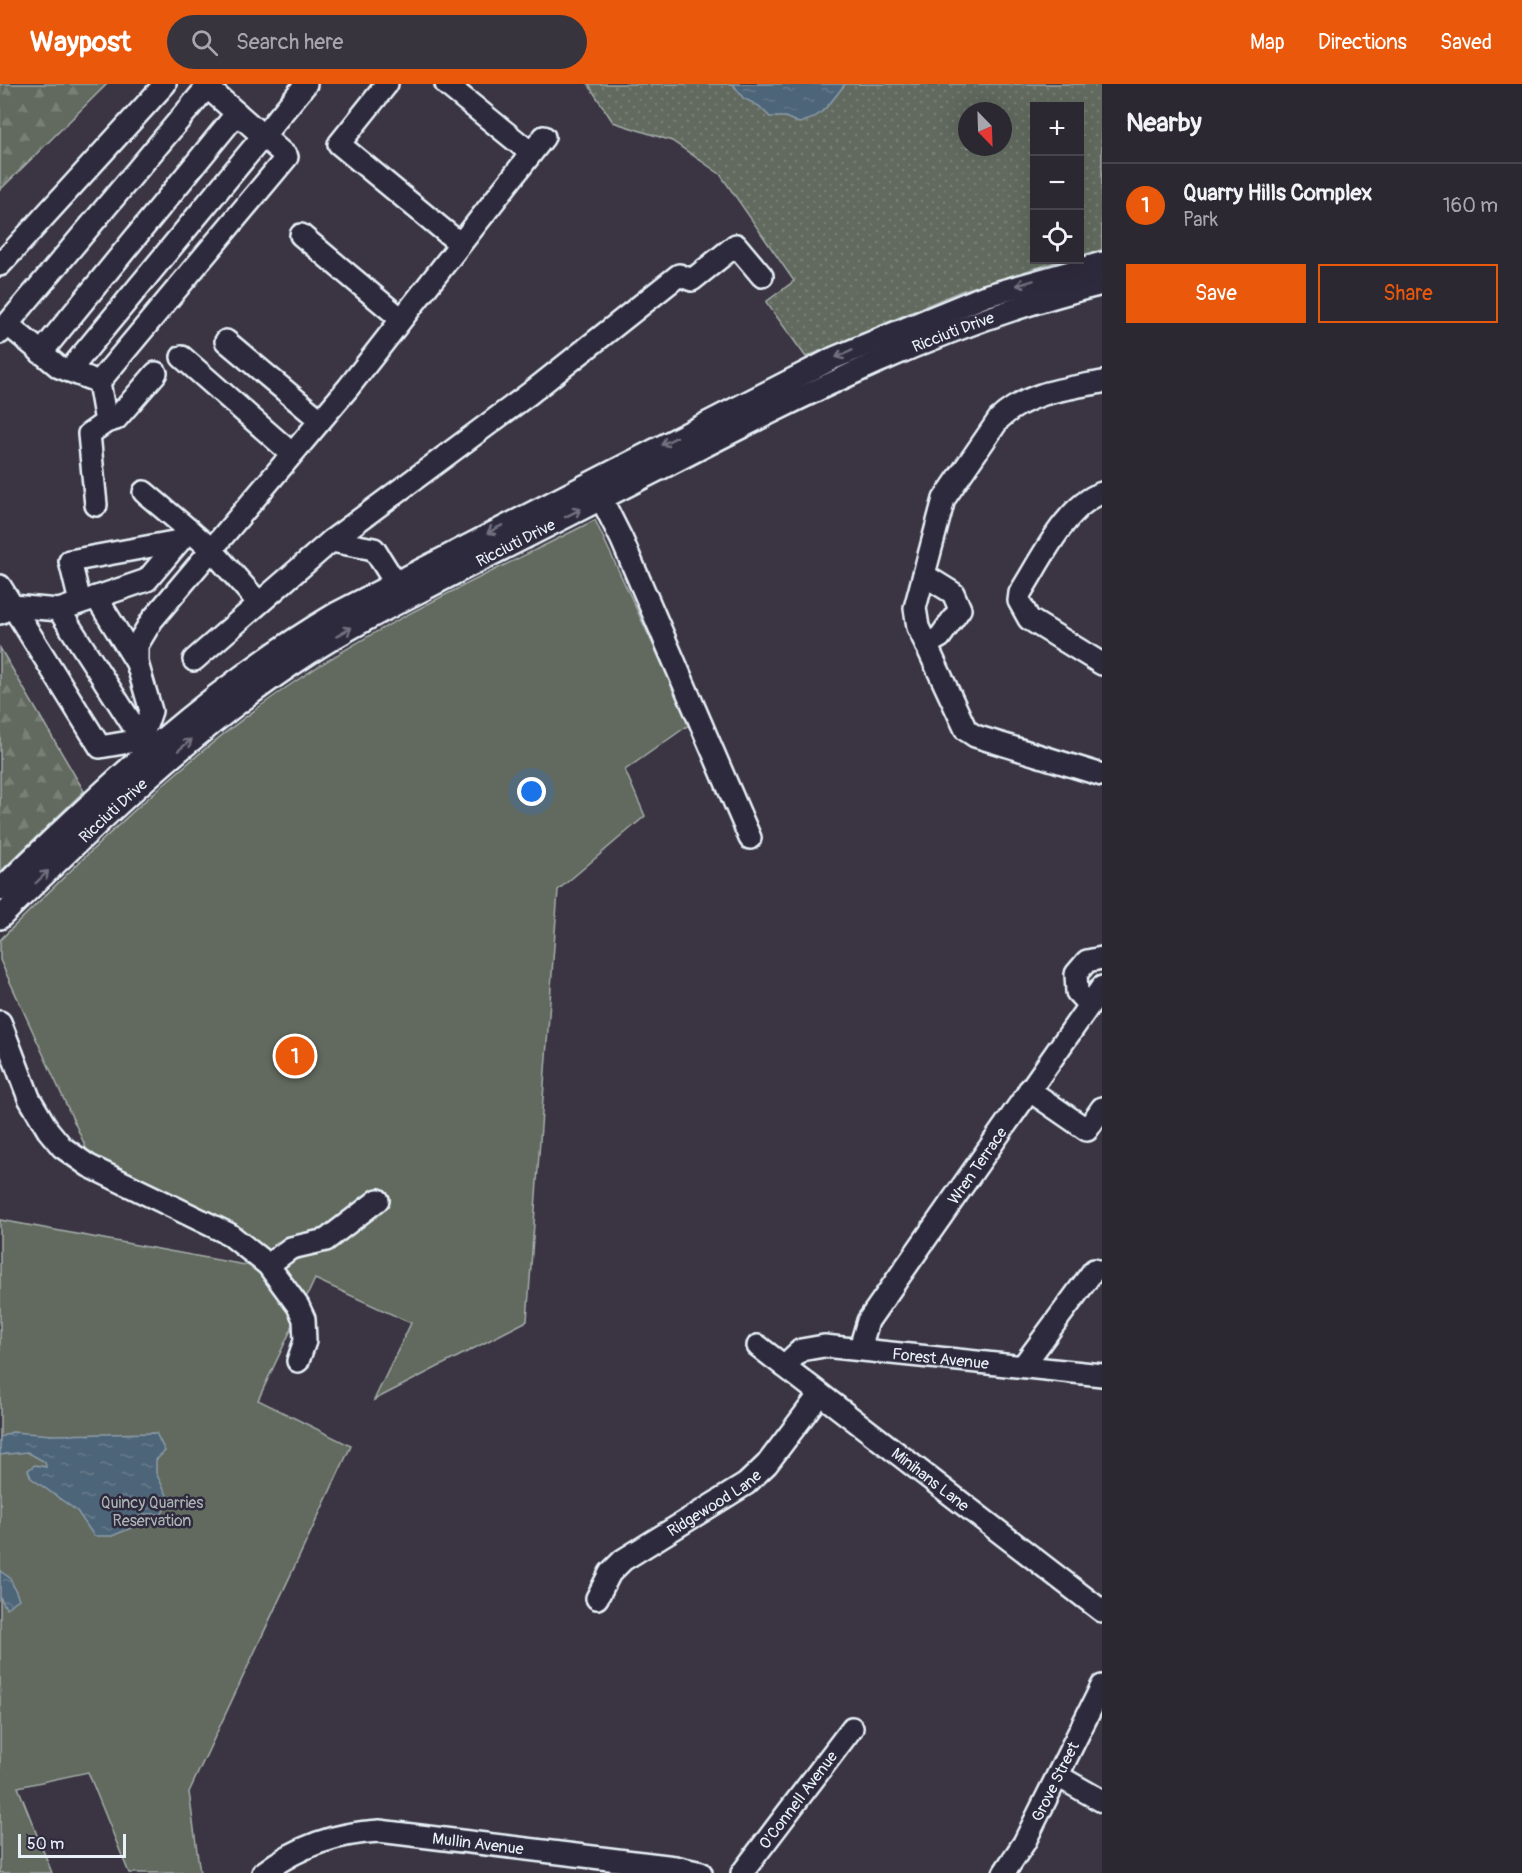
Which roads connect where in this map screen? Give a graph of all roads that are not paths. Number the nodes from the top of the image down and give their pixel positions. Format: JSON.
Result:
{"nodes":[{"id":1,"x":165,"y":84,"type":"edge"},
{"id":2,"x":306,"y":84,"type":"edge"},
{"id":3,"x":387,"y":84,"type":"edge"},
{"id":4,"x":446,"y":84,"type":"edge"},
{"id":5,"x":208,"y":85,"type":"edge"},
{"id":6,"x":237,"y":112,"type":"junction"},
{"id":7,"x":262,"y":135,"type":"junction"},
{"id":8,"x":301,"y":235,"type":"dead end"},
{"id":9,"x":459,"y":243,"type":"junction"},
{"id":10,"x":1102,"y":263,"type":"edge"},
{"id":11,"x":0,"y":265,"type":"edge"},
{"id":12,"x":762,"y":276,"type":"dead end"},
{"id":13,"x":1102,"y":285,"type":"edge"},
{"id":14,"x":400,"y":318,"type":"junction"},
{"id":15,"x":4,"y":328,"type":"edge"},
{"id":16,"x":226,"y":341,"type":"dead end"},
{"id":17,"x":41,"y":353,"type":"junction"},
{"id":18,"x":182,"y":357,"type":"dead end"},
{"id":19,"x":69,"y":371,"type":"junction"},
{"id":20,"x":156,"y":373,"type":"dead end"},
{"id":21,"x":99,"y":381,"type":"junction"},
{"id":22,"x":1102,"y":382,"type":"edge"},
{"id":23,"x":320,"y":420,"type":"junction"},
{"id":24,"x":106,"y":422,"type":"junction"},
{"id":25,"x":291,"y":453,"type":"junction"},
{"id":26,"x":592,"y":480,"type":"junction"},
{"id":27,"x":144,"y":492,"type":"dead end"},
{"id":28,"x":1102,"y":493,"type":"edge"},
{"id":29,"x":601,"y":499,"type":"junction"},
{"id":30,"x":96,"y":505,"type":"dead end"},
{"id":31,"x":184,"y":535,"type":"junction"},
{"id":32,"x":330,"y":541,"type":"junction"},
{"id":33,"x":211,"y":549,"type":"junction"},
{"id":34,"x":924,"y":575,"type":"junction"},
{"id":35,"x":0,"y":586,"type":"edge"},
{"id":36,"x":400,"y":590,"type":"junction"},
{"id":37,"x":88,"y":600,"type":"junction"},
{"id":38,"x":259,"y":603,"type":"junction"},
{"id":39,"x":6,"y":610,"type":"edge"},
{"id":40,"x":59,"y":610,"type":"junction"},
{"id":41,"x":926,"y":645,"type":"junction"},
{"id":42,"x":194,"y":660,"type":"dead end"},
{"id":43,"x":137,"y":663,"type":"junction"},
{"id":44,"x":1102,"y":664,"type":"edge"},
{"id":45,"x":151,"y":751,"type":"junction"},
{"id":46,"x":1102,"y":775,"type":"edge"},
{"id":47,"x":750,"y":838,"type":"dead end"},
{"id":48,"x":0,"y":890,"type":"edge"},
{"id":49,"x":0,"y":918,"type":"edge"},
{"id":50,"x":1102,"y":958,"type":"edge"},
{"id":51,"x":1102,"y":987,"type":"edge"},
{"id":52,"x":1088,"y":1004,"type":"junction"},
{"id":53,"x":0,"y":1022,"type":"edge"},
{"id":54,"x":1029,"y":1090,"type":"junction"},
{"id":55,"x":1102,"y":1108,"type":"edge"},
{"id":56,"x":378,"y":1200,"type":"dead end"},
{"id":57,"x":268,"y":1265,"type":"junction"},
{"id":58,"x":1094,"y":1270,"type":"dead end"},
{"id":59,"x":758,"y":1347,"type":"dead end"},
{"id":60,"x":860,"y":1347,"type":"junction"},
{"id":61,"x":297,"y":1361,"type":"dead end"},
{"id":62,"x":784,"y":1366,"type":"junction"},
{"id":63,"x":1023,"y":1366,"type":"junction"},
{"id":64,"x":1102,"y":1375,"type":"edge"},
{"id":65,"x":820,"y":1394,"type":"junction"},
{"id":66,"x":597,"y":1598,"type":"dead end"},
{"id":67,"x":1102,"y":1611,"type":"edge"},
{"id":68,"x":1102,"y":1686,"type":"edge"},
{"id":69,"x":852,"y":1728,"type":"dead end"},
{"id":70,"x":1058,"y":1776,"type":"junction"},
{"id":71,"x":1102,"y":1801,"type":"edge"},
{"id":72,"x":264,"y":1873,"type":"edge"},
{"id":73,"x":701,"y":1873,"type":"edge"},
{"id":74,"x":742,"y":1873,"type":"edge"},
{"id":75,"x":1004,"y":1873,"type":"edge"}],
"edges":[{"from":1,"to":11,"type":"street"},
{"from":2,"to":7,"type":"street"},
{"from":3,"to":9,"type":"street"},
{"from":4,"to":9,"type":"street"},
{"from":5,"to":6,"type":"street"},
{"from":5,"to":15,"type":"street"},
{"from":6,"to":7,"type":"street"},
{"from":6,"to":17,"type":"street"},
{"from":7,"to":19,"type":"street"},
{"from":7,"to":21,"type":"street"},
{"from":8,"to":14,"type":"street"},
{"from":9,"to":14,"type":"street"},
{"from":10,"to":26,"type":"street","name":"Ricciuti Drive","one_way":true},
{"from":12,"to":32,"type":"street"},
{"from":13,"to":29,"type":"street","name":"Ricciuti Drive"},
{"from":14,"to":23,"type":"street"},
{"from":15,"to":17,"type":"street"},
{"from":16,"to":23,"type":"street"},
{"from":17,"to":19,"type":"street"},
{"from":18,"to":25,"type":"street"},
{"from":19,"to":21,"type":"street"},
{"from":20,"to":24,"type":"street"},
{"from":21,"to":24,"type":"street"},
{"from":22,"to":34,"type":"street"},
{"from":23,"to":25,"type":"street"},
{"from":24,"to":30,"type":"street"},
{"from":25,"to":33,"type":"street"},
{"from":26,"to":29,"type":"street"},
{"from":26,"to":36,"type":"street","name":"Ricciuti Drive","one_way":true},
{"from":27,"to":31,"type":"street"},
{"from":28,"to":44,"type":"street"},
{"from":36,"to":29,"type":"street","name":"Ricciuti Drive","one_way":true},
{"from":29,"to":47,"type":"street"},
{"from":31,"to":33,"type":"street"},
{"from":31,"to":37,"type":"street"},
{"from":31,"to":37,"type":"street"},
{"from":32,"to":36,"type":"street"},
{"from":32,"to":38,"type":"street"},
{"from":33,"to":38,"type":"street"},
{"from":33,"to":43,"type":"street"},
{"from":34,"to":41,"type":"street"},
{"from":34,"to":41,"type":"street"},
{"from":35,"to":39,"type":"street"},
{"from":36,"to":45,"type":"street","name":"Ricciuti Drive"},
{"from":37,"to":40,"type":"street"},
{"from":37,"to":43,"type":"street"},
{"from":38,"to":42,"type":"street"},
{"from":39,"to":40,"type":"street"},
{"from":39,"to":45,"type":"street"},
{"from":40,"to":45,"type":"street"},
{"from":41,"to":46,"type":"street"},
{"from":43,"to":45,"type":"street"},
{"from":45,"to":48,"type":"street","name":"Ricciuti Drive"},
{"from":49,"to":45,"type":"street","name":"Ricciuti Drive","one_way":true},
{"from":50,"to":52,"type":"street"},
{"from":51,"to":52,"type":"street","name":"Wren Terrace"},
{"from":52,"to":54,"type":"street","name":"Wren Terrace"},
{"from":53,"to":57,"type":"street"},
{"from":54,"to":55,"type":"street"},
{"from":54,"to":60,"type":"street","name":"Wren Terrace"},
{"from":56,"to":57,"type":"street"},
{"from":57,"to":61,"type":"street"},
{"from":58,"to":63,"type":"street"},
{"from":59,"to":62,"type":"street","name":"Minihans Lane"},
{"from":60,"to":62,"type":"street","name":"Forest Avenue"},
{"from":60,"to":63,"type":"street","name":"Forest Avenue"},
{"from":62,"to":65,"type":"street","name":"Minihans Lane"},
{"from":63,"to":64,"type":"street","name":"Forest Avenue"},
{"from":65,"to":66,"type":"street","name":"Ridgewood Lane"},
{"from":65,"to":67,"type":"street","name":"Minihans Lane"},
{"from":68,"to":70,"type":"street","name":"Grove Street"},
{"from":69,"to":74,"type":"street","name":"O'Connell Avenue"},
{"from":70,"to":71,"type":"street"},
{"from":70,"to":75,"type":"street","name":"Grove Street"},
{"from":72,"to":73,"type":"street","name":"Mullin Avenue"}]}
